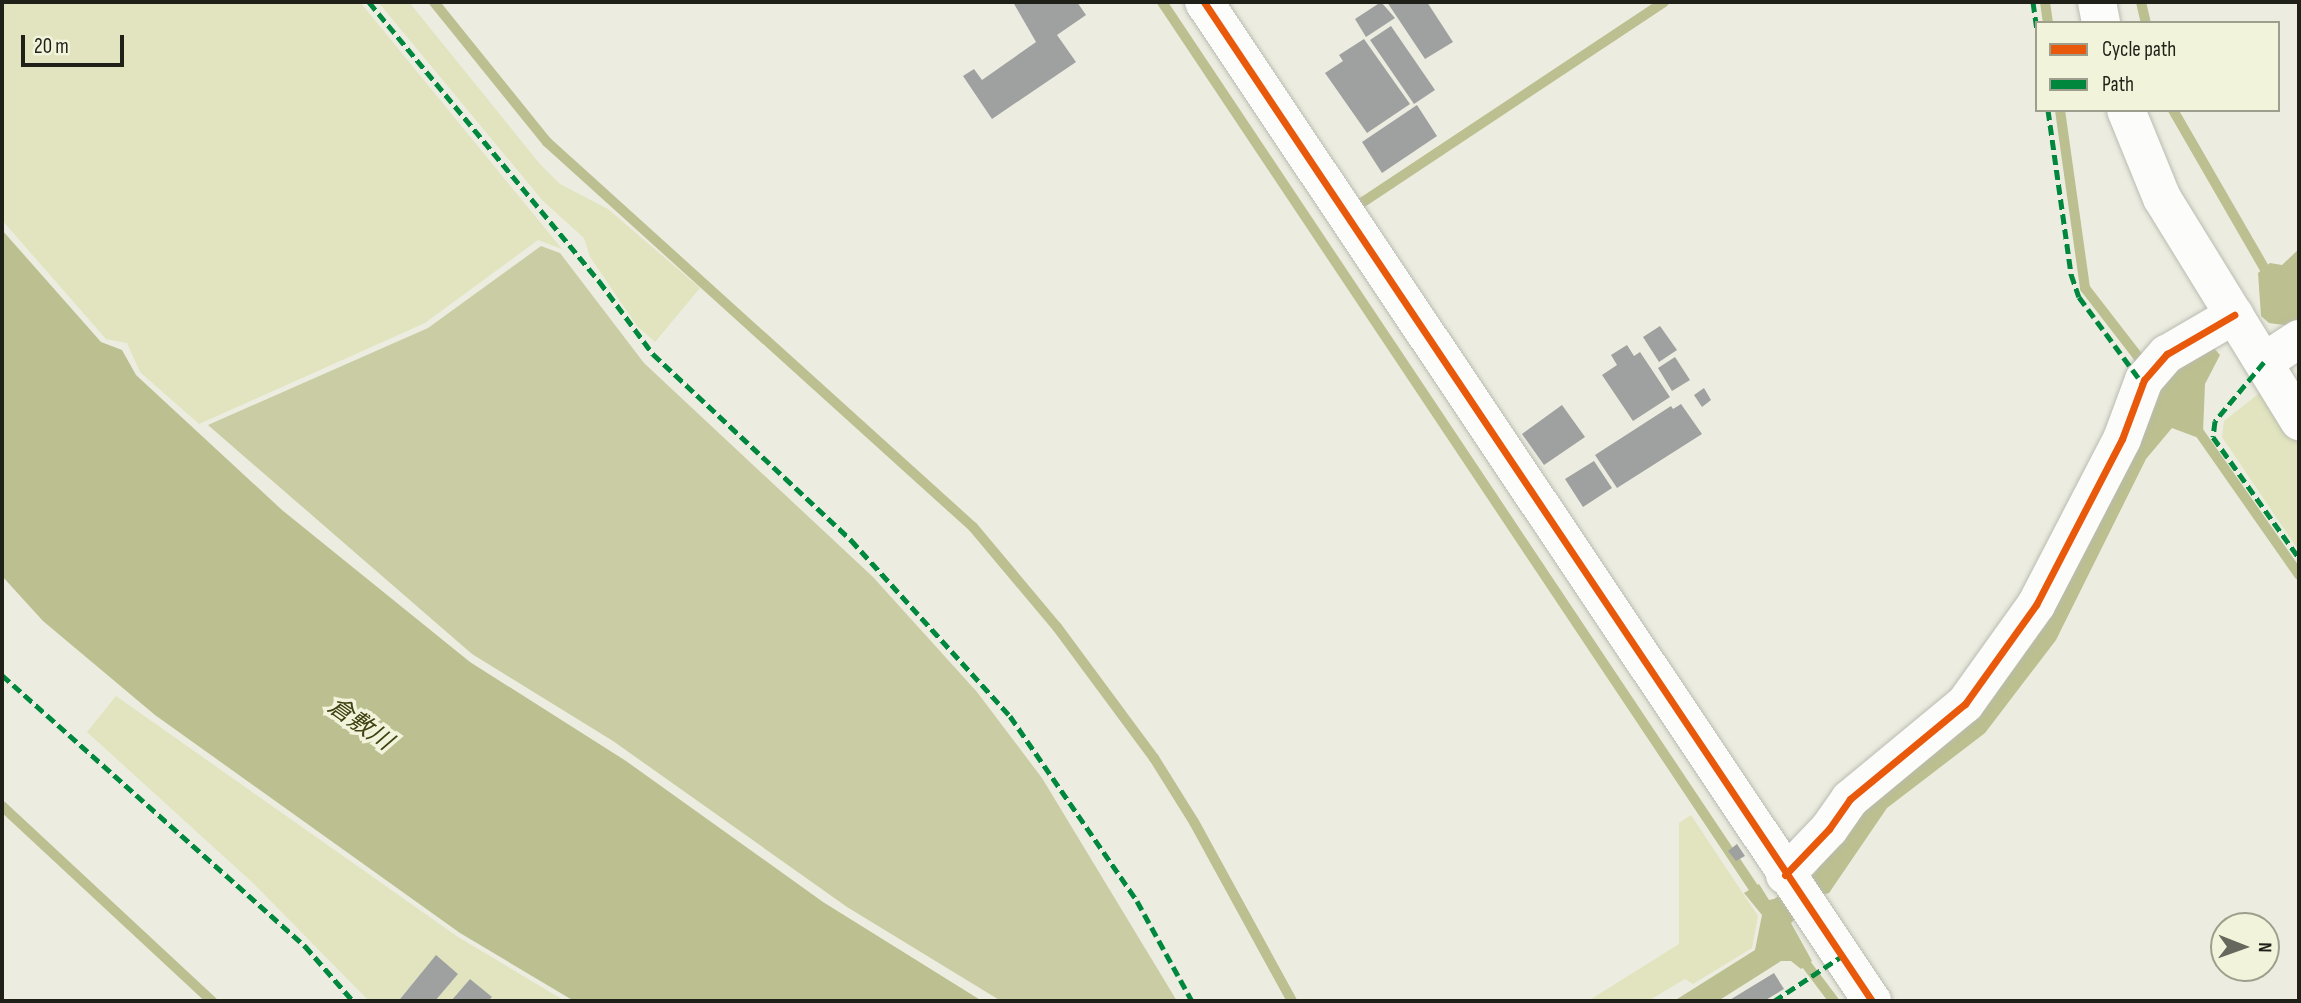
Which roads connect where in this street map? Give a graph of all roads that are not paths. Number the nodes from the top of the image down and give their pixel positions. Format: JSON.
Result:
{"nodes":[{"id":1,"x":1204,"y":2,"type":"edge"},
{"id":2,"x":2097,"y":2,"type":"edge"},
{"id":3,"x":2101,"y":21,"type":"edge"},
{"id":4,"x":2127,"y":112,"type":"edge"},
{"id":5,"x":2234,"y":315,"type":"junction"},
{"id":6,"x":2286,"y":348,"type":"edge"},
{"id":7,"x":2299,"y":421,"type":"edge"},
{"id":8,"x":1797,"y":892,"type":"junction"},
{"id":9,"x":1872,"y":1001,"type":"edge"}],
"edges":[{"from":1,"to":8,"type":"street"},
{"from":2,"to":3,"type":"street"},
{"from":4,"to":5,"type":"street"},
{"from":5,"to":6,"type":"street"},
{"from":5,"to":8,"type":"street"},
{"from":6,"to":7,"type":"street"},
{"from":8,"to":9,"type":"street"}]}
